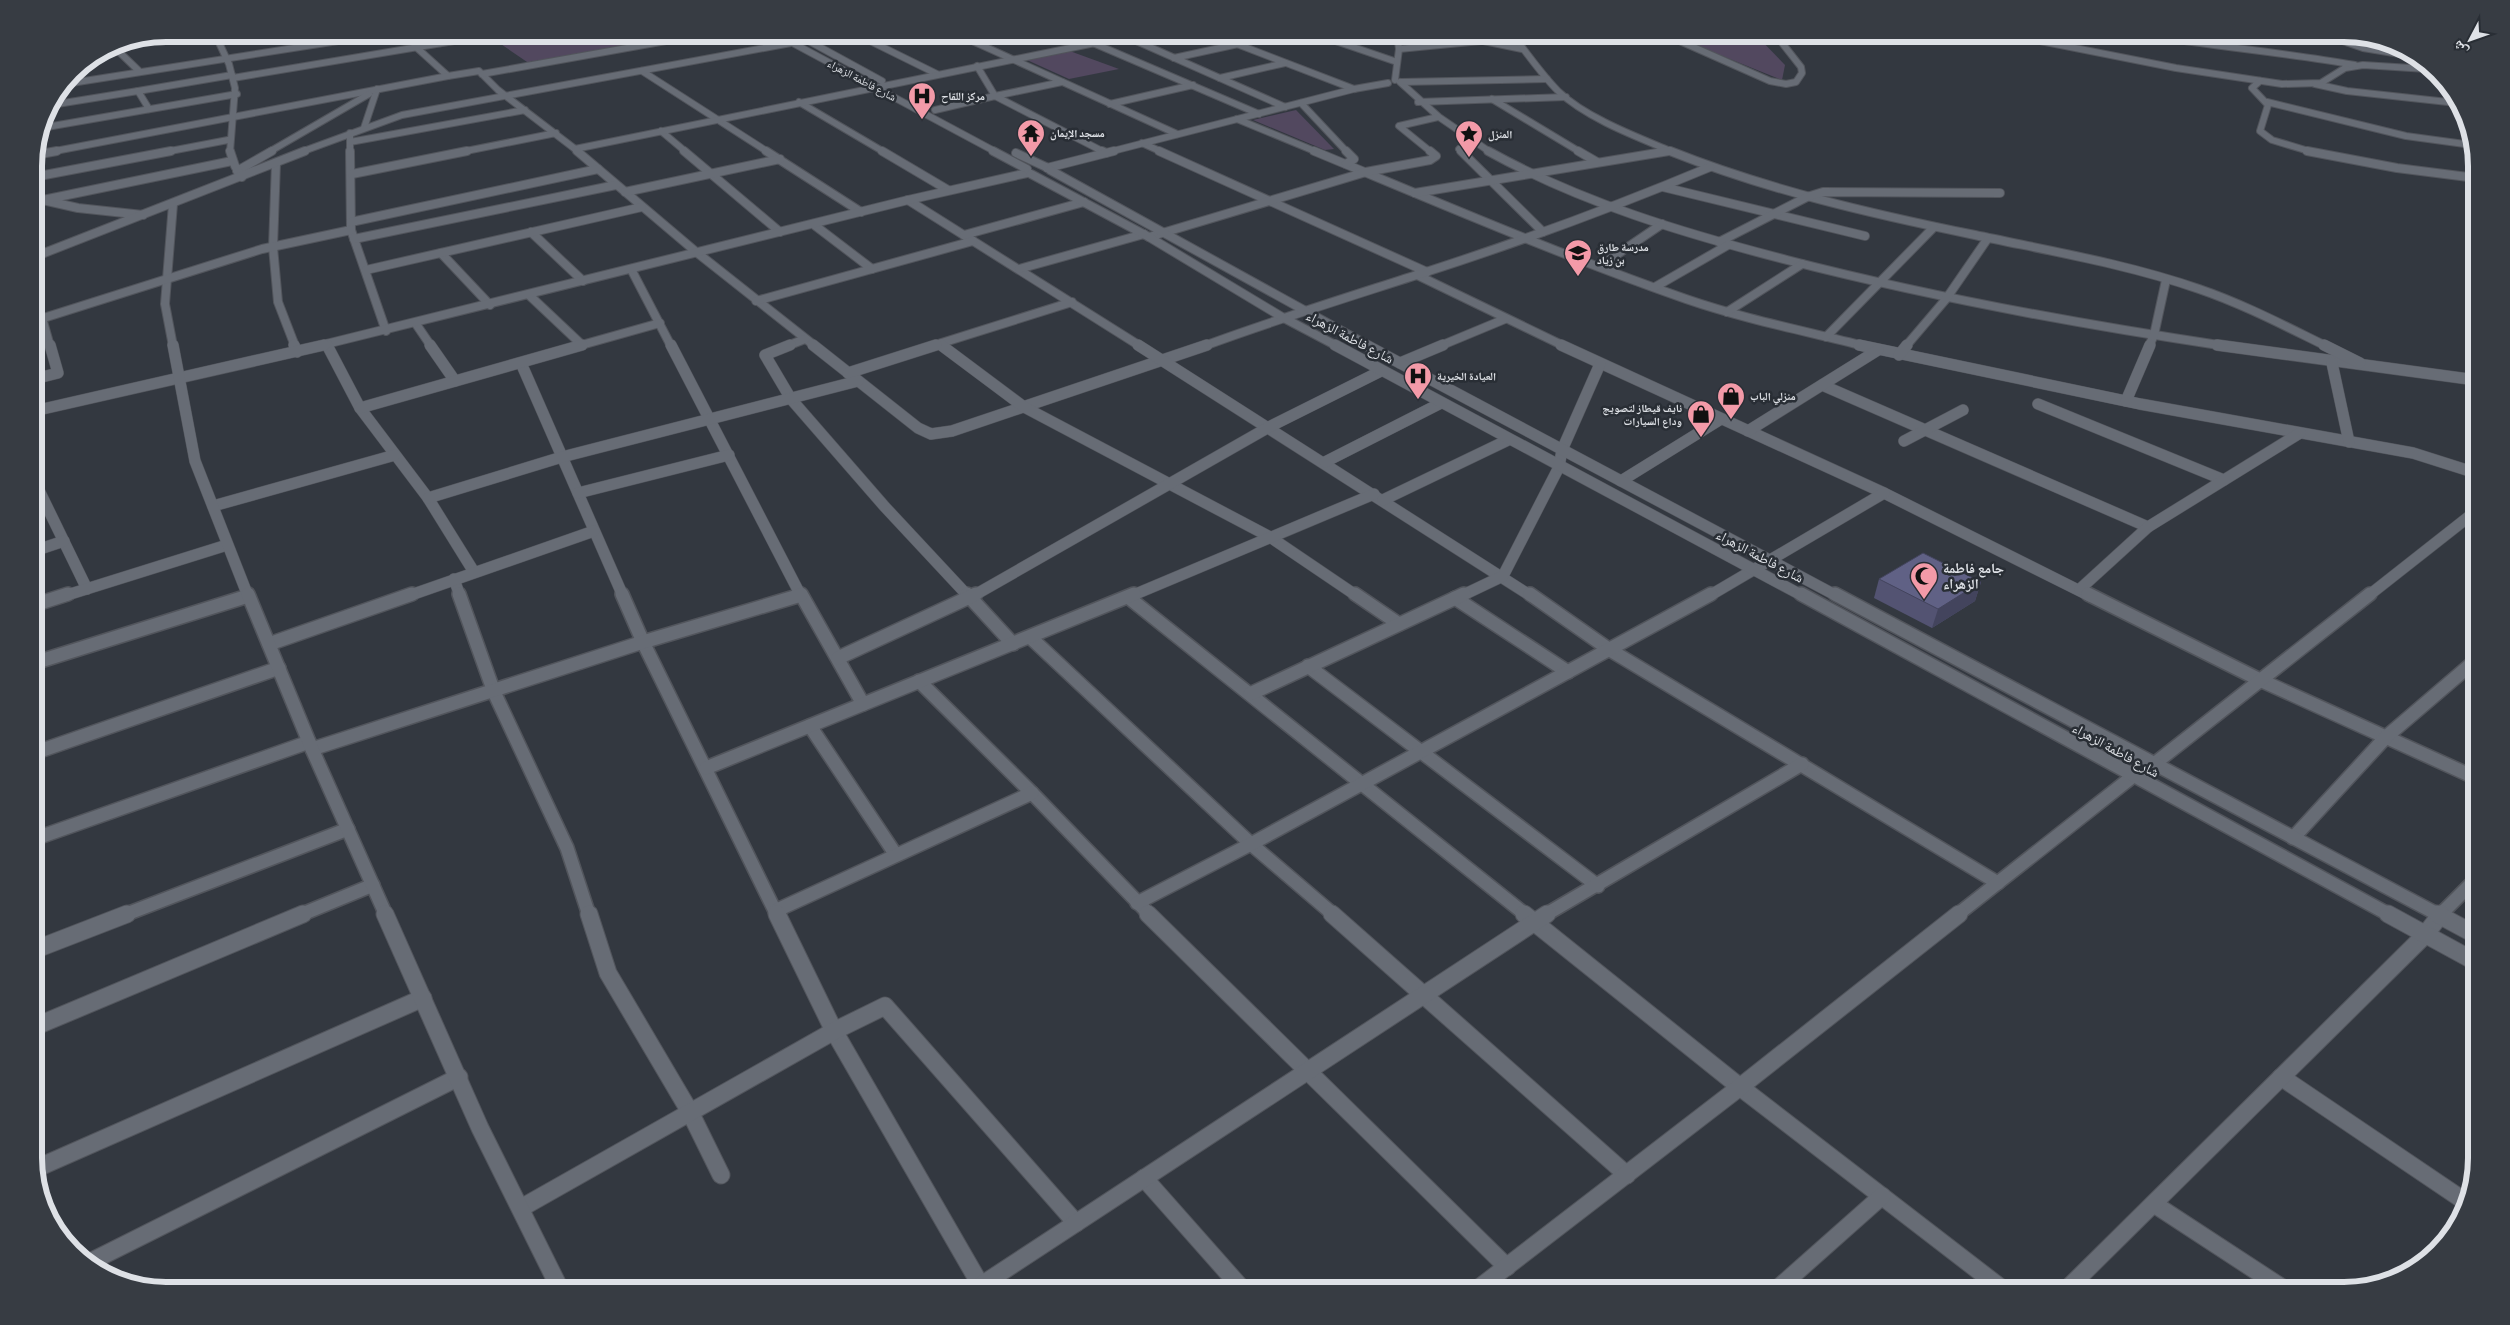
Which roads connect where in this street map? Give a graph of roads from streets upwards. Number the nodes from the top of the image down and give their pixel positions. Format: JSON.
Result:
{"nodes":[{"id":1,"x":1340,"y":42,"type":"edge"},
{"id":2,"x":1398,"y":42,"type":"edge"},
{"id":3,"x":1468,"y":42,"type":"edge"},
{"id":4,"x":1489,"y":42,"type":"edge"},
{"id":5,"x":1518,"y":42,"type":"edge"},
{"id":6,"x":1683,"y":42,"type":"edge"},
{"id":7,"x":1781,"y":42,"type":"edge"},
{"id":8,"x":2044,"y":42,"type":"edge"},
{"id":9,"x":2187,"y":42,"type":"edge"},
{"id":10,"x":2346,"y":42,"type":"edge"},
{"id":11,"x":220,"y":43,"type":"edge"},
{"id":12,"x":314,"y":43,"type":"edge"},
{"id":13,"x":335,"y":43,"type":"edge"},
{"id":14,"x":440,"y":43,"type":"edge"},
{"id":15,"x":656,"y":43,"type":"edge"},
{"id":16,"x":792,"y":43,"type":"joint"},
{"id":17,"x":812,"y":43,"type":"edge"},
{"id":18,"x":874,"y":43,"type":"edge"},
{"id":19,"x":975,"y":43,"type":"edge"},
{"id":20,"x":1094,"y":43,"type":"joint"},
{"id":21,"x":1140,"y":43,"type":"edge"},
{"id":22,"x":1234,"y":43,"type":"edge"},
{"id":23,"x":1245,"y":43,"type":"edge"},
{"id":24,"x":1238,"y":44,"type":"junction"},
{"id":25,"x":416,"y":47,"type":"junction"},
{"id":26,"x":339,"y":48,"type":"dead end"},
{"id":27,"x":1522,"y":48,"type":"junction"},
{"id":28,"x":1399,"y":50,"type":"junction"},
{"id":29,"x":119,"y":52,"type":"edge"},
{"id":30,"x":344,"y":53,"type":"dead end"},
{"id":31,"x":2393,"y":53,"type":"edge"},
{"id":32,"x":1174,"y":58,"type":"junction"},
{"id":33,"x":228,"y":59,"type":"junction"},
{"id":34,"x":349,"y":59,"type":"junction"},
{"id":35,"x":1010,"y":59,"type":"junction"},
{"id":36,"x":1397,"y":62,"type":"junction"},
{"id":37,"x":1285,"y":63,"type":"junction"},
{"id":38,"x":2356,"y":65,"type":"junction"},
{"id":39,"x":977,"y":66,"type":"junction"},
{"id":40,"x":2419,"y":68,"type":"edge"},
{"id":41,"x":139,"y":71,"type":"junction"},
{"id":42,"x":642,"y":71,"type":"junction"},
{"id":43,"x":482,"y":74,"type":"junction"},
{"id":44,"x":937,"y":74,"type":"junction"},
{"id":45,"x":232,"y":76,"type":"junction"},
{"id":46,"x":448,"y":76,"type":"junction"},
{"id":47,"x":1220,"y":78,"type":"junction"},
{"id":48,"x":1547,"y":79,"type":"junction"},
{"id":49,"x":1211,"y":80,"type":"dead end"},
{"id":50,"x":1399,"y":81,"type":"junction"},
{"id":51,"x":2260,"y":81,"type":"junction"},
{"id":52,"x":76,"y":82,"type":"edge"},
{"id":53,"x":1062,"y":82,"type":"junction"},
{"id":54,"x":1202,"y":82,"type":"dead end"},
{"id":55,"x":888,"y":84,"type":"junction"},
{"id":56,"x":2313,"y":84,"type":"junction"},
{"id":57,"x":1192,"y":85,"type":"junction"},
{"id":58,"x":874,"y":87,"type":"junction"},
{"id":59,"x":377,"y":89,"type":"junction"},
{"id":60,"x":1354,"y":89,"type":"junction"},
{"id":61,"x":138,"y":91,"type":"junction"},
{"id":62,"x":904,"y":92,"type":"dead end"},
{"id":63,"x":236,"y":94,"type":"junction"},
{"id":64,"x":508,"y":96,"type":"junction"},
{"id":65,"x":995,"y":96,"type":"junction"},
{"id":66,"x":1566,"y":97,"type":"junction"},
{"id":67,"x":1492,"y":100,"type":"junction"},
{"id":68,"x":799,"y":102,"type":"junction"},
{"id":69,"x":1418,"y":102,"type":"junction"},
{"id":70,"x":2268,"y":102,"type":"junction"},
{"id":71,"x":2449,"y":102,"type":"edge"},
{"id":72,"x":1301,"y":103,"type":"junction"},
{"id":73,"x":59,"y":104,"type":"edge"},
{"id":74,"x":1110,"y":104,"type":"junction"},
{"id":75,"x":927,"y":105,"type":"dead end"},
{"id":76,"x":1285,"y":107,"type":"junction"},
{"id":77,"x":149,"y":109,"type":"junction"},
{"id":78,"x":525,"y":110,"type":"junction"},
{"id":79,"x":935,"y":110,"type":"junction"},
{"id":80,"x":944,"y":114,"type":"dead end"},
{"id":81,"x":1259,"y":114,"type":"junction"},
{"id":82,"x":1438,"y":117,"type":"junction"},
{"id":83,"x":234,"y":118,"type":"junction"},
{"id":84,"x":719,"y":119,"type":"junction"},
{"id":85,"x":1237,"y":119,"type":"junction"},
{"id":86,"x":49,"y":127,"type":"edge"},
{"id":87,"x":364,"y":128,"type":"junction"},
{"id":88,"x":661,"y":131,"type":"junction"},
{"id":89,"x":556,"y":133,"type":"junction"},
{"id":90,"x":1177,"y":134,"type":"junction"},
{"id":91,"x":350,"y":138,"type":"junction"},
{"id":92,"x":228,"y":140,"type":"junction"},
{"id":93,"x":1142,"y":143,"type":"junction"},
{"id":94,"x":2465,"y":144,"type":"edge"},
{"id":95,"x":1006,"y":147,"type":"dead end"},
{"id":96,"x":575,"y":149,"type":"junction"},
{"id":97,"x":1459,"y":149,"type":"dead end"},
{"id":98,"x":1669,"y":150,"type":"junction"},
{"id":99,"x":1106,"y":152,"type":"junction"},
{"id":100,"x":44,"y":153,"type":"edge"},
{"id":101,"x":780,"y":159,"type":"junction"},
{"id":102,"x":232,"y":161,"type":"junction"},
{"id":103,"x":1597,"y":162,"type":"junction"},
{"id":104,"x":276,"y":163,"type":"junction"},
{"id":105,"x":1346,"y":164,"type":"junction"},
{"id":106,"x":1047,"y":168,"type":"junction"},
{"id":107,"x":1710,"y":168,"type":"junction"},
{"id":108,"x":598,"y":169,"type":"junction"},
{"id":109,"x":1028,"y":172,"type":"junction"},
{"id":110,"x":1366,"y":172,"type":"junction"},
{"id":111,"x":1531,"y":173,"type":"junction"},
{"id":112,"x":240,"y":174,"type":"junction"},
{"id":113,"x":352,"y":174,"type":"junction"},
{"id":114,"x":712,"y":174,"type":"junction"},
{"id":115,"x":43,"y":175,"type":"edge"},
{"id":116,"x":2467,"y":177,"type":"edge"},
{"id":117,"x":1490,"y":179,"type":"junction"},
{"id":118,"x":616,"y":185,"type":"junction"},
{"id":119,"x":1663,"y":187,"type":"junction"},
{"id":120,"x":948,"y":190,"type":"junction"},
{"id":121,"x":625,"y":192,"type":"junction"},
{"id":122,"x":1416,"y":193,"type":"junction"},
{"id":123,"x":2000,"y":193,"type":"dead end"},
{"id":124,"x":1807,"y":197,"type":"junction"},
{"id":125,"x":43,"y":200,"type":"edge"},
{"id":126,"x":908,"y":200,"type":"junction"},
{"id":127,"x":1268,"y":200,"type":"junction"},
{"id":128,"x":47,"y":201,"type":"junction"},
{"id":129,"x":1084,"y":202,"type":"junction"},
{"id":130,"x":43,"y":203,"type":"edge"},
{"id":131,"x":173,"y":204,"type":"junction"},
{"id":132,"x":642,"y":207,"type":"junction"},
{"id":133,"x":1612,"y":208,"type":"junction"},
{"id":134,"x":861,"y":212,"type":"junction"},
{"id":135,"x":1772,"y":214,"type":"junction"},
{"id":136,"x":142,"y":216,"type":"junction"},
{"id":137,"x":814,"y":224,"type":"junction"},
{"id":138,"x":1662,"y":224,"type":"junction"},
{"id":139,"x":351,"y":225,"type":"junction"},
{"id":140,"x":1934,"y":227,"type":"junction"},
{"id":141,"x":531,"y":232,"type":"junction"},
{"id":142,"x":780,"y":232,"type":"junction"},
{"id":143,"x":1165,"y":232,"type":"junction"},
{"id":144,"x":1543,"y":232,"type":"junction"},
{"id":145,"x":1146,"y":236,"type":"junction"},
{"id":146,"x":1865,"y":236,"type":"dead end"},
{"id":147,"x":969,"y":238,"type":"junction"},
{"id":148,"x":1526,"y":238,"type":"junction"},
{"id":149,"x":1988,"y":238,"type":"junction"},
{"id":150,"x":354,"y":239,"type":"junction"},
{"id":151,"x":1719,"y":242,"type":"junction"},
{"id":152,"x":1728,"y":244,"type":"junction"},
{"id":153,"x":273,"y":247,"type":"junction"},
{"id":154,"x":441,"y":253,"type":"junction"},
{"id":155,"x":696,"y":253,"type":"junction"},
{"id":156,"x":43,"y":254,"type":"edge"},
{"id":157,"x":1802,"y":264,"type":"junction"},
{"id":158,"x":1600,"y":266,"type":"junction"},
{"id":159,"x":631,"y":269,"type":"junction"},
{"id":160,"x":872,"y":269,"type":"junction"},
{"id":161,"x":1019,"y":269,"type":"junction"},
{"id":162,"x":366,"y":270,"type":"junction"},
{"id":163,"x":1422,"y":274,"type":"junction"},
{"id":164,"x":167,"y":277,"type":"junction"},
{"id":165,"x":2166,"y":280,"type":"junction"},
{"id":166,"x":582,"y":282,"type":"junction"},
{"id":167,"x":1879,"y":284,"type":"junction"},
{"id":168,"x":1655,"y":287,"type":"junction"},
{"id":169,"x":529,"y":295,"type":"junction"},
{"id":170,"x":1946,"y":298,"type":"junction"},
{"id":171,"x":756,"y":301,"type":"junction"},
{"id":172,"x":1072,"y":302,"type":"junction"},
{"id":173,"x":490,"y":305,"type":"junction"},
{"id":174,"x":1302,"y":311,"type":"junction"},
{"id":175,"x":1727,"y":312,"type":"junction"},
{"id":176,"x":1282,"y":317,"type":"junction"},
{"id":177,"x":43,"y":318,"type":"edge"},
{"id":178,"x":1505,"y":319,"type":"junction"},
{"id":179,"x":660,"y":323,"type":"junction"},
{"id":180,"x":416,"y":324,"type":"junction"},
{"id":181,"x":386,"y":331,"type":"junction"},
{"id":182,"x":43,"y":333,"type":"edge"},
{"id":183,"x":2154,"y":335,"type":"junction"},
{"id":184,"x":1826,"y":337,"type":"junction"},
{"id":185,"x":805,"y":339,"type":"junction"},
{"id":186,"x":940,"y":344,"type":"junction"},
{"id":187,"x":327,"y":345,"type":"junction"},
{"id":188,"x":582,"y":345,"type":"junction"},
{"id":189,"x":1878,"y":350,"type":"junction"},
{"id":190,"x":297,"y":352,"type":"junction"},
{"id":191,"x":1899,"y":355,"type":"junction"},
{"id":192,"x":1165,"y":361,"type":"junction"},
{"id":193,"x":521,"y":362,"type":"junction"},
{"id":194,"x":1400,"y":363,"type":"junction"},
{"id":195,"x":2332,"y":363,"type":"junction"},
{"id":196,"x":1600,"y":364,"type":"junction"},
{"id":197,"x":2372,"y":369,"type":"junction"},
{"id":198,"x":1381,"y":371,"type":"junction"},
{"id":199,"x":848,"y":373,"type":"junction"},
{"id":200,"x":43,"y":377,"type":"edge"},
{"id":201,"x":179,"y":379,"type":"junction"},
{"id":202,"x":2467,"y":379,"type":"edge"},
{"id":203,"x":455,"y":381,"type":"junction"},
{"id":204,"x":858,"y":381,"type":"junction"},
{"id":205,"x":1822,"y":385,"type":"junction"},
{"id":206,"x":791,"y":398,"type":"junction"},
{"id":207,"x":2126,"y":401,"type":"junction"},
{"id":208,"x":1441,"y":403,"type":"junction"},
{"id":209,"x":2038,"y":404,"type":"dead end"},
{"id":210,"x":1024,"y":407,"type":"junction"},
{"id":211,"x":360,"y":408,"type":"junction"},
{"id":212,"x":43,"y":409,"type":"edge"},
{"id":213,"x":1963,"y":410,"type":"dead end"},
{"id":214,"x":709,"y":418,"type":"junction"},
{"id":215,"x":1721,"y":419,"type":"junction"},
{"id":216,"x":1270,"y":427,"type":"junction"},
{"id":217,"x":1924,"y":430,"type":"junction"},
{"id":218,"x":1748,"y":431,"type":"junction"},
{"id":219,"x":2300,"y":433,"type":"junction"},
{"id":220,"x":1508,"y":440,"type":"junction"},
{"id":221,"x":1904,"y":441,"type":"dead end"},
{"id":222,"x":2349,"y":442,"type":"junction"},
{"id":223,"x":1562,"y":450,"type":"junction"},
{"id":224,"x":395,"y":455,"type":"junction"},
{"id":225,"x":729,"y":455,"type":"junction"},
{"id":226,"x":562,"y":457,"type":"junction"},
{"id":227,"x":1325,"y":462,"type":"junction"},
{"id":228,"x":1559,"y":467,"type":"junction"},
{"id":229,"x":2467,"y":470,"type":"edge"},
{"id":230,"x":2224,"y":480,"type":"junction"},
{"id":231,"x":1621,"y":481,"type":"junction"},
{"id":232,"x":1170,"y":484,"type":"junction"},
{"id":233,"x":578,"y":494,"type":"junction"},
{"id":234,"x":1884,"y":494,"type":"junction"},
{"id":235,"x":1378,"y":497,"type":"junction"},
{"id":236,"x":428,"y":498,"type":"junction"},
{"id":237,"x":43,"y":506,"type":"edge"},
{"id":238,"x":212,"y":506,"type":"junction"},
{"id":239,"x":2467,"y":518,"type":"edge"},
{"id":240,"x":2148,"y":527,"type":"junction"},
{"id":241,"x":594,"y":531,"type":"junction"},
{"id":242,"x":1270,"y":537,"type":"junction"},
{"id":243,"x":64,"y":541,"type":"junction"},
{"id":244,"x":227,"y":545,"type":"junction"},
{"id":245,"x":43,"y":548,"type":"edge"},
{"id":246,"x":1773,"y":561,"type":"junction"},
{"id":247,"x":1756,"y":570,"type":"junction"},
{"id":248,"x":474,"y":572,"type":"junction"},
{"id":249,"x":1503,"y":576,"type":"junction"},
{"id":250,"x":454,"y":579,"type":"junction"},
{"id":251,"x":87,"y":589,"type":"junction"},
{"id":252,"x":2080,"y":590,"type":"junction"},
{"id":253,"x":801,"y":594,"type":"junction"},
{"id":254,"x":248,"y":596,"type":"junction"},
{"id":255,"x":971,"y":597,"type":"junction"},
{"id":256,"x":1128,"y":597,"type":"junction"},
{"id":257,"x":1455,"y":598,"type":"junction"},
{"id":258,"x":43,"y":602,"type":"edge"},
{"id":259,"x":1399,"y":624,"type":"junction"},
{"id":260,"x":1030,"y":636,"type":"junction"},
{"id":261,"x":643,"y":642,"type":"junction"},
{"id":262,"x":269,"y":644,"type":"junction"},
{"id":263,"x":1013,"y":644,"type":"junction"},
{"id":264,"x":1610,"y":650,"type":"junction"},
{"id":265,"x":838,"y":658,"type":"junction"},
{"id":266,"x":43,"y":660,"type":"edge"},
{"id":267,"x":1308,"y":666,"type":"junction"},
{"id":268,"x":2468,"y":667,"type":"edge"},
{"id":269,"x":279,"y":668,"type":"junction"},
{"id":270,"x":1568,"y":672,"type":"junction"},
{"id":271,"x":2260,"y":680,"type":"junction"},
{"id":272,"x":919,"y":682,"type":"junction"},
{"id":273,"x":494,"y":692,"type":"junction"},
{"id":274,"x":1250,"y":694,"type":"junction"},
{"id":275,"x":863,"y":704,"type":"junction"},
{"id":276,"x":810,"y":726,"type":"junction"},
{"id":277,"x":2386,"y":737,"type":"junction"},
{"id":278,"x":311,"y":746,"type":"junction"},
{"id":279,"x":43,"y":750,"type":"edge"},
{"id":280,"x":1421,"y":751,"type":"junction"},
{"id":281,"x":1802,"y":764,"type":"junction"},
{"id":282,"x":2154,"y":764,"type":"junction"},
{"id":283,"x":706,"y":768,"type":"junction"},
{"id":284,"x":2468,"y":774,"type":"edge"},
{"id":285,"x":2132,"y":776,"type":"junction"},
{"id":286,"x":2188,"y":782,"type":"junction"},
{"id":287,"x":1360,"y":784,"type":"junction"},
{"id":288,"x":1032,"y":793,"type":"junction"},
{"id":289,"x":2169,"y":796,"type":"junction"},
{"id":290,"x":348,"y":829,"type":"junction"},
{"id":291,"x":43,"y":836,"type":"edge"},
{"id":292,"x":2293,"y":838,"type":"junction"},
{"id":293,"x":1251,"y":844,"type":"junction"},
{"id":294,"x":896,"y":856,"type":"junction"},
{"id":295,"x":1998,"y":883,"type":"junction"},
{"id":296,"x":373,"y":885,"type":"junction"},
{"id":297,"x":1598,"y":886,"type":"junction"},
{"id":298,"x":2468,"y":887,"type":"edge"},
{"id":299,"x":1137,"y":903,"type":"junction"},
{"id":300,"x":775,"y":911,"type":"junction"},
{"id":301,"x":2439,"y":916,"type":"junction"},
{"id":302,"x":1534,"y":922,"type":"junction"},
{"id":303,"x":2468,"y":931,"type":"edge"},
{"id":304,"x":2425,"y":935,"type":"junction"},
{"id":305,"x":43,"y":947,"type":"edge"},
{"id":306,"x":2468,"y":958,"type":"edge"},
{"id":307,"x":1425,"y":994,"type":"junction"},
{"id":308,"x":423,"y":998,"type":"junction"},
{"id":309,"x":43,"y":1023,"type":"edge"},
{"id":310,"x":834,"y":1031,"type":"junction"},
{"id":311,"x":1309,"y":1070,"type":"junction"},
{"id":312,"x":459,"y":1077,"type":"junction"},
{"id":313,"x":2281,"y":1078,"type":"junction"},
{"id":314,"x":1740,"y":1087,"type":"junction"},
{"id":315,"x":690,"y":1112,"type":"junction"},
{"id":316,"x":43,"y":1165,"type":"edge"},
{"id":317,"x":1627,"y":1174,"type":"junction"},
{"id":318,"x":722,"y":1175,"type":"dead end"},
{"id":319,"x":1144,"y":1178,"type":"junction"},
{"id":320,"x":1882,"y":1196,"type":"junction"},
{"id":321,"x":2461,"y":1198,"type":"edge"},
{"id":322,"x":2154,"y":1204,"type":"junction"},
{"id":323,"x":521,"y":1208,"type":"junction"},
{"id":324,"x":1076,"y":1223,"type":"junction"},
{"id":325,"x":95,"y":1260,"type":"edge"},
{"id":326,"x":1507,"y":1267,"type":"junction"},
{"id":327,"x":556,"y":1282,"type":"edge"},
{"id":328,"x":978,"y":1282,"type":"edge"},
{"id":329,"x":992,"y":1282,"type":"edge"},
{"id":330,"x":1236,"y":1282,"type":"edge"},
{"id":331,"x":1487,"y":1282,"type":"edge"},
{"id":332,"x":1785,"y":1282,"type":"edge"},
{"id":333,"x":1993,"y":1282,"type":"edge"},
{"id":334,"x":2075,"y":1282,"type":"edge"},
{"id":335,"x":2273,"y":1282,"type":"edge"}],
"edges":[{"from":1,"to":36,"type":"street"},
{"from":2,"to":28,"type":"street"},
{"from":3,"to":28,"type":"street"},
{"from":4,"to":27,"type":"street"},
{"from":5,"to":27,"type":"street"},
{"from":6,"to":7,"type":"street"},
{"from":8,"to":51,"type":"street"},
{"from":9,"to":38,"type":"street"},
{"from":10,"to":31,"type":"street"},
{"from":11,"to":33,"type":"street"},
{"from":12,"to":33,"type":"street"},
{"from":13,"to":26,"type":"street"},
{"from":14,"to":25,"type":"street"},
{"from":15,"to":43,"type":"street"},
{"from":16,"to":42,"type":"street"},
{"from":16,"to":58,"type":"street","name":"شارع فاطمة الزهراء"},
{"from":17,"to":55,"type":"street","name":"شارع فاطمة الزهراء"},
{"from":18,"to":44,"type":"street"},
{"from":19,"to":35,"type":"street"},
{"from":20,"to":35,"type":"street"},
{"from":20,"to":57,"type":"street"},
{"from":21,"to":32,"type":"street"},
{"from":22,"to":24,"type":"street"},
{"from":23,"to":24,"type":"street"},
{"from":24,"to":32,"type":"street"},
{"from":24,"to":37,"type":"street"},
{"from":25,"to":34,"type":"street"},
{"from":25,"to":46,"type":"street"},
{"from":27,"to":48,"type":"street"},
{"from":28,"to":36,"type":"street"},
{"from":29,"to":41,"type":"street"},
{"from":30,"to":34,"type":"street"},
{"from":32,"to":47,"type":"street"},
{"from":33,"to":41,"type":"street"},
{"from":33,"to":45,"type":"street"},
{"from":34,"to":45,"type":"street"},
{"from":35,"to":39,"type":"street"},
{"from":35,"to":53,"type":"street"},
{"from":36,"to":50,"type":"street"},
{"from":37,"to":47,"type":"street"},
{"from":37,"to":60,"type":"street"},
{"from":38,"to":40,"type":"street"},
{"from":38,"to":56,"type":"street"},
{"from":39,"to":44,"type":"street"},
{"from":39,"to":65,"type":"street"},
{"from":41,"to":52,"type":"street"},
{"from":42,"to":64,"type":"street"},
{"from":42,"to":84,"type":"street"},
{"from":43,"to":46,"type":"street"},
{"from":43,"to":64,"type":"street"},
{"from":44,"to":55,"type":"street"},
{"from":45,"to":61,"type":"street"},
{"from":45,"to":63,"type":"street"},
{"from":46,"to":59,"type":"street"},
{"from":47,"to":49,"type":"street"},
{"from":47,"to":76,"type":"street"},
{"from":48,"to":50,"type":"street"},
{"from":48,"to":66,"type":"street"},
{"from":50,"to":60,"type":"street"},
{"from":50,"to":69,"type":"street"},
{"from":51,"to":56,"type":"street"},
{"from":51,"to":70,"type":"street"},
{"from":53,"to":65,"type":"street"},
{"from":53,"to":74,"type":"street"},
{"from":54,"to":57,"type":"street"},
{"from":55,"to":58,"type":"street"},
{"from":55,"to":62,"type":"street","name":"شارع فاطمة الزهراء"},
{"from":56,"to":71,"type":"street"},
{"from":57,"to":74,"type":"street"},
{"from":57,"to":81,"type":"street"},
{"from":58,"to":68,"type":"street"},
{"from":58,"to":109,"type":"street","name":"شارع فاطمة الزهراء"},
{"from":59,"to":83,"type":"street"},
{"from":59,"to":87,"type":"street"},
{"from":59,"to":112,"type":"street"},
{"from":60,"to":72,"type":"street"},
{"from":61,"to":73,"type":"street"},
{"from":61,"to":77,"type":"street"},
{"from":63,"to":77,"type":"street"},
{"from":63,"to":83,"type":"street"},
{"from":64,"to":78,"type":"street"},
{"from":64,"to":87,"type":"street"},
{"from":65,"to":79,"type":"street"},
{"from":65,"to":99,"type":"street"},
{"from":66,"to":67,"type":"street"},
{"from":66,"to":98,"type":"street"},
{"from":67,"to":69,"type":"street"},
{"from":67,"to":103,"type":"street"},
{"from":68,"to":84,"type":"street"},
{"from":68,"to":120,"type":"street"},
{"from":69,"to":82,"type":"street"},
{"from":70,"to":94,"type":"street"},
{"from":70,"to":116,"type":"street"},
{"from":72,"to":76,"type":"street"},
{"from":72,"to":105,"type":"street"},
{"from":74,"to":90,"type":"street"},
{"from":75,"to":79,"type":"street"},
{"from":76,"to":81,"type":"street"},
{"from":77,"to":86,"type":"street"},
{"from":78,"to":89,"type":"street"},
{"from":78,"to":91,"type":"street"},
{"from":79,"to":80,"type":"street"},
{"from":81,"to":85,"type":"street"},
{"from":82,"to":110,"type":"street"},
{"from":82,"to":111,"type":"street"},
{"from":83,"to":92,"type":"street"},
{"from":83,"to":100,"type":"street"},
{"from":84,"to":88,"type":"street"},
{"from":84,"to":101,"type":"street"},
{"from":85,"to":90,"type":"street"},
{"from":85,"to":105,"type":"street"},
{"from":87,"to":91,"type":"street"},
{"from":88,"to":96,"type":"street"},
{"from":88,"to":114,"type":"street"},
{"from":89,"to":96,"type":"street"},
{"from":89,"to":113,"type":"street"},
{"from":90,"to":93,"type":"street"},
{"from":91,"to":104,"type":"street"},
{"from":91,"to":113,"type":"street"},
{"from":92,"to":102,"type":"street"},
{"from":92,"to":115,"type":"street"},
{"from":93,"to":99,"type":"street"},
{"from":93,"to":127,"type":"street"},
{"from":95,"to":106,"type":"street","name":"شارع فاطمة الزهراء"},
{"from":96,"to":108,"type":"street"},
{"from":97,"to":117,"type":"street"},
{"from":98,"to":103,"type":"street"},
{"from":98,"to":107,"type":"street"},
{"from":99,"to":106,"type":"street"},
{"from":101,"to":114,"type":"street"},
{"from":101,"to":134,"type":"street"},
{"from":102,"to":112,"type":"street"},
{"from":102,"to":128,"type":"street"},
{"from":103,"to":111,"type":"street"},
{"from":104,"to":112,"type":"street"},
{"from":104,"to":153,"type":"street"},
{"from":105,"to":110,"type":"street"},
{"from":106,"to":109,"type":"street"},
{"from":106,"to":143,"type":"street","name":"شارع فاطمة الزهراء"},
{"from":107,"to":119,"type":"street"},
{"from":107,"to":124,"type":"street"},
{"from":108,"to":118,"type":"street"},
{"from":108,"to":139,"type":"street"},
{"from":109,"to":120,"type":"street"},
{"from":109,"to":129,"type":"street","name":"شارع فاطمة الزهراء"},
{"from":110,"to":122,"type":"street"},
{"from":110,"to":127,"type":"street"},
{"from":111,"to":117,"type":"street"},
{"from":111,"to":133,"type":"street"},
{"from":112,"to":131,"type":"street"},
{"from":113,"to":139,"type":"street"},
{"from":114,"to":121,"type":"street"},
{"from":114,"to":142,"type":"street"},
{"from":117,"to":122,"type":"street"},
{"from":117,"to":144,"type":"street"},
{"from":118,"to":121,"type":"street"},
{"from":118,"to":150,"type":"street"},
{"from":119,"to":133,"type":"street"},
{"from":119,"to":135,"type":"street"},
{"from":120,"to":126,"type":"street"},
{"from":121,"to":132,"type":"street"},
{"from":122,"to":148,"type":"street"},
{"from":123,"to":124,"type":"street"},
{"from":124,"to":135,"type":"street"},
{"from":124,"to":140,"type":"street"},
{"from":125,"to":128,"type":"street"},
{"from":126,"to":134,"type":"street"},
{"from":126,"to":147,"type":"street"},
{"from":127,"to":143,"type":"street"},
{"from":127,"to":163,"type":"street"},
{"from":128,"to":130,"type":"street"},
{"from":128,"to":136,"type":"street"},
{"from":129,"to":145,"type":"street","name":"شارع فاطمة الزهراء"},
{"from":129,"to":147,"type":"street"},
{"from":131,"to":136,"type":"street"},
{"from":131,"to":164,"type":"street"},
{"from":132,"to":141,"type":"street"},
{"from":132,"to":155,"type":"street"},
{"from":133,"to":138,"type":"street"},
{"from":133,"to":144,"type":"street"},
{"from":134,"to":137,"type":"street"},
{"from":135,"to":146,"type":"street"},
{"from":135,"to":151,"type":"street"},
{"from":136,"to":156,"type":"street"},
{"from":137,"to":142,"type":"street"},
{"from":137,"to":160,"type":"street"},
{"from":138,"to":151,"type":"street"},
{"from":138,"to":158,"type":"street"},
{"from":139,"to":150,"type":"street"},
{"from":139,"to":153,"type":"street"},
{"from":140,"to":149,"type":"street"},
{"from":140,"to":167,"type":"street"},
{"from":141,"to":154,"type":"street"},
{"from":141,"to":166,"type":"street"},
{"from":142,"to":155,"type":"street"},
{"from":143,"to":145,"type":"street"},
{"from":143,"to":174,"type":"street","name":"شارع فاطمة الزهراء"},
{"from":144,"to":148,"type":"street"},
{"from":145,"to":161,"type":"street"},
{"from":145,"to":176,"type":"street","name":"شارع فاطمة الزهراء"},
{"from":147,"to":160,"type":"street"},
{"from":147,"to":161,"type":"street"},
{"from":148,"to":158,"type":"street"},
{"from":148,"to":163,"type":"street"},
{"from":149,"to":165,"type":"street"},
{"from":149,"to":170,"type":"street"},
{"from":150,"to":162,"type":"street"},
{"from":151,"to":152,"type":"street"},
{"from":152,"to":157,"type":"street"},
{"from":152,"to":168,"type":"street"},
{"from":153,"to":164,"type":"street"},
{"from":153,"to":190,"type":"street"},
{"from":154,"to":162,"type":"street"},
{"from":154,"to":173,"type":"street"},
{"from":155,"to":159,"type":"street"},
{"from":155,"to":171,"type":"street"},
{"from":157,"to":167,"type":"street"},
{"from":157,"to":175,"type":"street"},
{"from":158,"to":168,"type":"street"},
{"from":159,"to":166,"type":"street"},
{"from":159,"to":179,"type":"street"},
{"from":160,"to":171,"type":"street"},
{"from":161,"to":172,"type":"street"},
{"from":162,"to":181,"type":"street"},
{"from":163,"to":174,"type":"street"},
{"from":163,"to":178,"type":"street"},
{"from":164,"to":177,"type":"street"},
{"from":164,"to":201,"type":"street"},
{"from":165,"to":183,"type":"street"},
{"from":165,"to":197,"type":"street"},
{"from":166,"to":169,"type":"street"},
{"from":167,"to":170,"type":"street"},
{"from":167,"to":184,"type":"street"},
{"from":168,"to":175,"type":"street"},
{"from":169,"to":173,"type":"street"},
{"from":169,"to":188,"type":"street"},
{"from":170,"to":183,"type":"street"},
{"from":170,"to":191,"type":"street"},
{"from":171,"to":185,"type":"street"},
{"from":172,"to":186,"type":"street"},
{"from":172,"to":192,"type":"street"},
{"from":173,"to":180,"type":"street"},
{"from":174,"to":176,"type":"street"},
{"from":174,"to":194,"type":"street","name":"شارع فاطمة الزهراء"},
{"from":175,"to":184,"type":"street"},
{"from":176,"to":192,"type":"street"},
{"from":176,"to":198,"type":"street","name":"شارع فاطمة الزهراء"},
{"from":178,"to":194,"type":"street"},
{"from":178,"to":196,"type":"street"},
{"from":179,"to":188,"type":"street"},
{"from":179,"to":214,"type":"street"},
{"from":180,"to":181,"type":"street"},
{"from":180,"to":203,"type":"street"},
{"from":181,"to":187,"type":"street"},
{"from":182,"to":200,"type":"street"},
{"from":183,"to":195,"type":"street"},
{"from":183,"to":207,"type":"street"},
{"from":184,"to":189,"type":"street"},
{"from":185,"to":199,"type":"street"},
{"from":185,"to":206,"type":"street"},
{"from":186,"to":199,"type":"street"},
{"from":186,"to":210,"type":"street"},
{"from":187,"to":190,"type":"street"},
{"from":187,"to":211,"type":"street"},
{"from":188,"to":193,"type":"street"},
{"from":189,"to":191,"type":"street"},
{"from":189,"to":205,"type":"street"},
{"from":190,"to":201,"type":"street"},
{"from":191,"to":207,"type":"street"},
{"from":192,"to":210,"type":"street"},
{"from":192,"to":216,"type":"street"},
{"from":193,"to":203,"type":"street"},
{"from":193,"to":226,"type":"street"},
{"from":194,"to":223,"type":"street","name":"شارع فاطمة الزهراء"},
{"from":195,"to":197,"type":"street"},
{"from":195,"to":222,"type":"street"},
{"from":196,"to":215,"type":"street"},
{"from":196,"to":223,"type":"street"},
{"from":197,"to":202,"type":"street"},
{"from":198,"to":208,"type":"street","name":"شارع فاطمة الزهراء"},
{"from":198,"to":216,"type":"street"},
{"from":199,"to":204,"type":"street"},
{"from":201,"to":212,"type":"street"},
{"from":201,"to":238,"type":"street"},
{"from":203,"to":211,"type":"street"},
{"from":204,"to":206,"type":"street"},
{"from":204,"to":210,"type":"street"},
{"from":205,"to":217,"type":"street"},
{"from":205,"to":218,"type":"street"},
{"from":206,"to":214,"type":"street"},
{"from":206,"to":255,"type":"street"},
{"from":207,"to":219,"type":"street"},
{"from":208,"to":220,"type":"street","name":"شارع فاطمة الزهراء"},
{"from":208,"to":227,"type":"street"},
{"from":209,"to":230,"type":"street"},
{"from":210,"to":232,"type":"street"},
{"from":211,"to":224,"type":"street"},
{"from":213,"to":217,"type":"street"},
{"from":214,"to":225,"type":"street"},
{"from":214,"to":226,"type":"street"},
{"from":215,"to":218,"type":"street"},
{"from":215,"to":231,"type":"street"},
{"from":216,"to":227,"type":"street"},
{"from":216,"to":232,"type":"street"},
{"from":217,"to":221,"type":"street"},
{"from":217,"to":240,"type":"street"},
{"from":218,"to":234,"type":"street"},
{"from":219,"to":222,"type":"street"},
{"from":219,"to":230,"type":"street"},
{"from":220,"to":228,"type":"street","name":"شارع فاطمة الزهراء"},
{"from":220,"to":235,"type":"street"},
{"from":222,"to":229,"type":"street"},
{"from":223,"to":228,"type":"street"},
{"from":223,"to":231,"type":"street","name":"شارع فاطمة الزهراء"},
{"from":224,"to":236,"type":"street"},
{"from":224,"to":238,"type":"street"},
{"from":225,"to":233,"type":"street"},
{"from":225,"to":253,"type":"street"},
{"from":226,"to":233,"type":"street"},
{"from":226,"to":236,"type":"street"},
{"from":227,"to":235,"type":"street"},
{"from":228,"to":247,"type":"street","name":"شارع فاطمة الزهراء"},
{"from":228,"to":249,"type":"street"},
{"from":230,"to":240,"type":"street"},
{"from":231,"to":246,"type":"street","name":"شارع فاطمة الزهراء"},
{"from":232,"to":242,"type":"street"},
{"from":232,"to":255,"type":"street"},
{"from":233,"to":241,"type":"street"},
{"from":234,"to":246,"type":"street"},
{"from":234,"to":252,"type":"street"},
{"from":235,"to":242,"type":"street"},
{"from":235,"to":249,"type":"street"},
{"from":236,"to":248,"type":"street"},
{"from":237,"to":243,"type":"street"},
{"from":238,"to":244,"type":"street"},
{"from":239,"to":271,"type":"street"},
{"from":240,"to":252,"type":"street"},
{"from":241,"to":248,"type":"street"},
{"from":241,"to":261,"type":"street"},
{"from":242,"to":256,"type":"street"},
{"from":242,"to":259,"type":"street"},
{"from":243,"to":245,"type":"street"},
{"from":243,"to":251,"type":"street"},
{"from":244,"to":251,"type":"street"},
{"from":244,"to":254,"type":"street"},
{"from":246,"to":247,"type":"street"},
{"from":246,"to":282,"type":"street","name":"شارع فاطمة الزهراء"},
{"from":247,"to":264,"type":"street"},
{"from":247,"to":285,"type":"street","name":"شارع فاطمة الزهراء"},
{"from":248,"to":250,"type":"street"},
{"from":249,"to":257,"type":"street"},
{"from":249,"to":264,"type":"street"},
{"from":250,"to":262,"type":"street"},
{"from":250,"to":273,"type":"street"},
{"from":251,"to":258,"type":"street"},
{"from":252,"to":271,"type":"street"},
{"from":253,"to":261,"type":"street"},
{"from":253,"to":265,"type":"street"},
{"from":254,"to":262,"type":"street"},
{"from":254,"to":266,"type":"street"},
{"from":255,"to":263,"type":"street"},
{"from":255,"to":265,"type":"street"},
{"from":256,"to":260,"type":"street"},
{"from":256,"to":274,"type":"street"},
{"from":257,"to":259,"type":"street"},
{"from":257,"to":270,"type":"street"},
{"from":259,"to":267,"type":"street"},
{"from":260,"to":263,"type":"street"},
{"from":260,"to":293,"type":"street"},
{"from":261,"to":273,"type":"street"},
{"from":261,"to":283,"type":"street"},
{"from":262,"to":269,"type":"street"},
{"from":263,"to":272,"type":"street"},
{"from":264,"to":270,"type":"street"},
{"from":264,"to":281,"type":"street"},
{"from":265,"to":275,"type":"street"},
{"from":267,"to":274,"type":"street"},
{"from":267,"to":280,"type":"street"},
{"from":268,"to":277,"type":"street"},
{"from":269,"to":278,"type":"street"},
{"from":269,"to":279,"type":"street"},
{"from":270,"to":280,"type":"street"},
{"from":271,"to":277,"type":"street"},
{"from":271,"to":282,"type":"street"},
{"from":272,"to":275,"type":"street"},
{"from":272,"to":288,"type":"street"},
{"from":273,"to":278,"type":"street"},
{"from":273,"to":315,"type":"street"},
{"from":274,"to":287,"type":"street"},
{"from":275,"to":276,"type":"street"},
{"from":276,"to":283,"type":"street"},
{"from":276,"to":294,"type":"street"},
{"from":277,"to":284,"type":"street"},
{"from":277,"to":292,"type":"street"},
{"from":278,"to":290,"type":"street"},
{"from":278,"to":291,"type":"street"},
{"from":280,"to":287,"type":"street"},
{"from":280,"to":297,"type":"street"},
{"from":281,"to":295,"type":"street"},
{"from":281,"to":297,"type":"street"},
{"from":282,"to":286,"type":"street","name":"شارع فاطمة الزهراء"},
{"from":283,"to":300,"type":"street"},
{"from":285,"to":289,"type":"street","name":"شارع فاطمة الزهراء"},
{"from":285,"to":295,"type":"street"},
{"from":286,"to":289,"type":"street"},
{"from":286,"to":292,"type":"street","name":"شارع فاطمة الزهراء"},
{"from":287,"to":293,"type":"street"},
{"from":287,"to":302,"type":"street"},
{"from":288,"to":294,"type":"street"},
{"from":288,"to":299,"type":"street"},
{"from":289,"to":304,"type":"street","name":"شارع فاطمة الزهراء"},
{"from":290,"to":296,"type":"street"},
{"from":290,"to":305,"type":"street"},
{"from":292,"to":301,"type":"street","name":"شارع فاطمة الزهراء"},
{"from":293,"to":299,"type":"street"},
{"from":293,"to":307,"type":"street"},
{"from":294,"to":300,"type":"street"},
{"from":295,"to":314,"type":"street"},
{"from":296,"to":308,"type":"street"},
{"from":296,"to":309,"type":"street"},
{"from":297,"to":302,"type":"street"},
{"from":298,"to":301,"type":"street"},
{"from":299,"to":311,"type":"street"},
{"from":300,"to":310,"type":"street"},
{"from":301,"to":303,"type":"street","name":"شارع فاطمة الزهراء"},
{"from":301,"to":304,"type":"street"},
{"from":302,"to":307,"type":"street"},
{"from":302,"to":314,"type":"street"},
{"from":304,"to":306,"type":"street","name":"شارع فاطمة الزهراء"},
{"from":304,"to":313,"type":"street"},
{"from":307,"to":311,"type":"street"},
{"from":307,"to":317,"type":"street"},
{"from":308,"to":312,"type":"street"},
{"from":308,"to":316,"type":"street"},
{"from":310,"to":315,"type":"street"},
{"from":310,"to":324,"type":"street"},
{"from":310,"to":328,"type":"street"},
{"from":311,"to":319,"type":"street"},
{"from":311,"to":326,"type":"street"},
{"from":312,"to":323,"type":"street"},
{"from":312,"to":325,"type":"street"},
{"from":313,"to":321,"type":"street"},
{"from":313,"to":322,"type":"street"},
{"from":314,"to":317,"type":"street"},
{"from":314,"to":320,"type":"street"},
{"from":315,"to":318,"type":"street"},
{"from":315,"to":323,"type":"street"},
{"from":317,"to":326,"type":"street"},
{"from":319,"to":324,"type":"street"},
{"from":319,"to":330,"type":"street"},
{"from":320,"to":332,"type":"street"},
{"from":320,"to":333,"type":"street"},
{"from":322,"to":334,"type":"street"},
{"from":322,"to":335,"type":"street"},
{"from":323,"to":327,"type":"street"},
{"from":324,"to":329,"type":"street"},
{"from":326,"to":331,"type":"street"}]}
